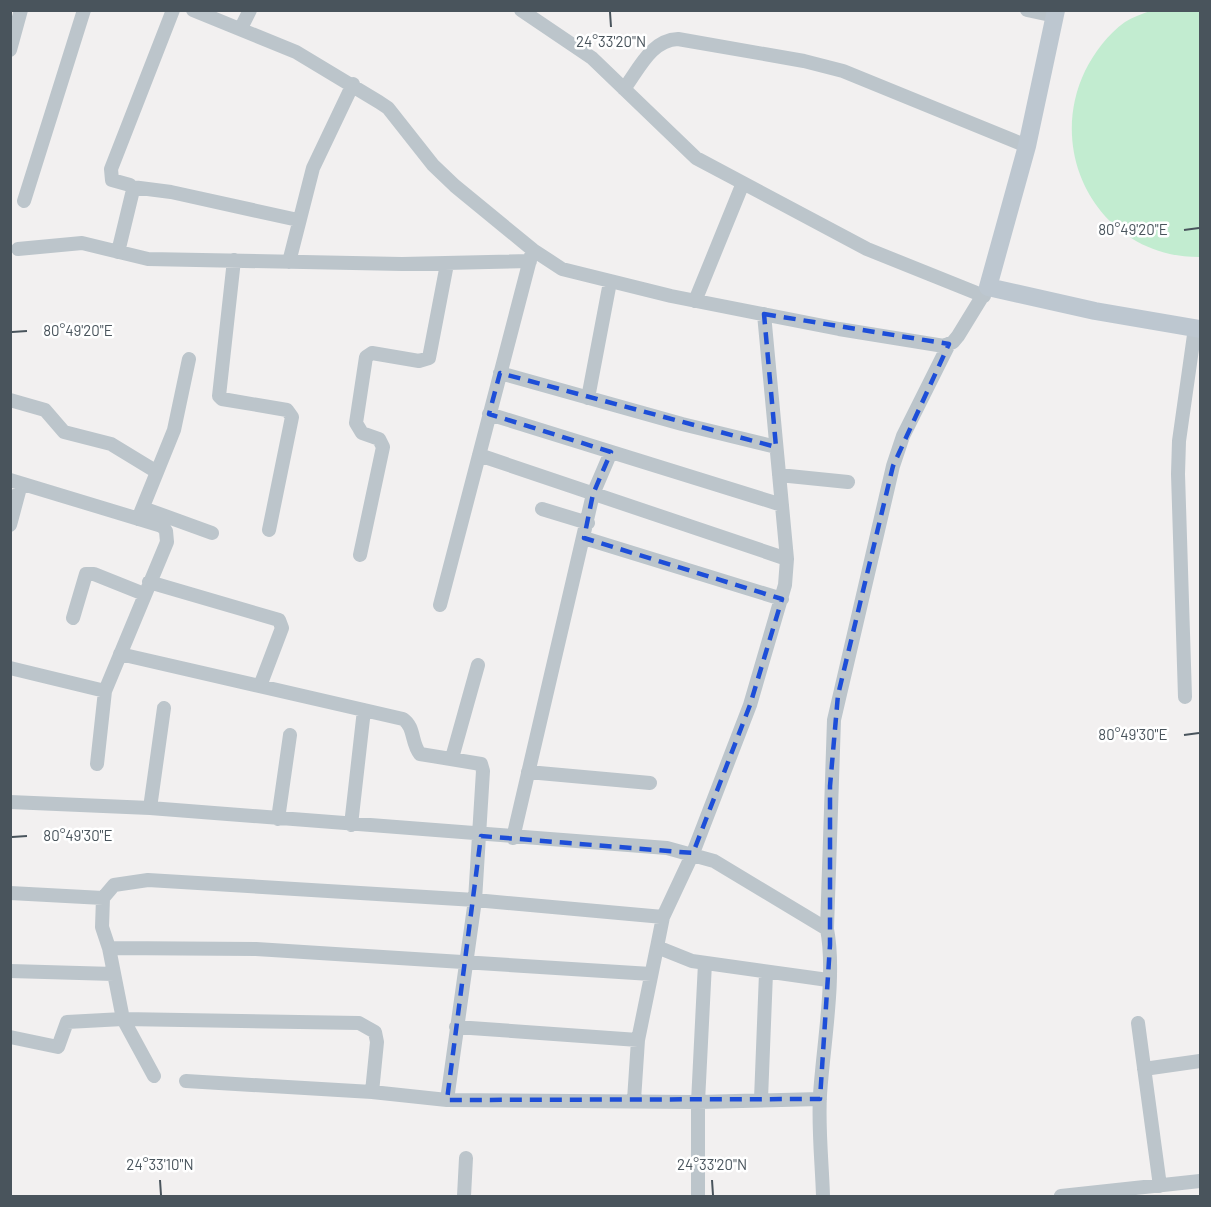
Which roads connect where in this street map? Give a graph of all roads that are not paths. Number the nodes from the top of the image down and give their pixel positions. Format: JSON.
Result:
{"nodes":[{"id":1,"x":21,"y":10,"type":"edge"},
{"id":2,"x":84,"y":10,"type":"edge"},
{"id":3,"x":173,"y":10,"type":"edge"},
{"id":4,"x":193,"y":10,"type":"edge"},
{"id":5,"x":250,"y":10,"type":"edge"},
{"id":6,"x":521,"y":10,"type":"edge"},
{"id":7,"x":1027,"y":10,"type":"edge"},
{"id":8,"x":1055,"y":13,"type":"edge"},
{"id":9,"x":241,"y":28,"type":"junction"},
{"id":10,"x":10,"y":50,"type":"edge"},
{"id":11,"x":353,"y":84,"type":"junction"},
{"id":12,"x":624,"y":90,"type":"junction"},
{"id":13,"x":1027,"y":146,"type":"junction"},
{"id":14,"x":743,"y":183,"type":"junction"},
{"id":15,"x":132,"y":188,"type":"junction"},
{"id":16,"x":24,"y":201,"type":"dead end"},
{"id":17,"x":298,"y":220,"type":"junction"},
{"id":18,"x":18,"y":249,"type":"dead end"},
{"id":19,"x":117,"y":252,"type":"junction"},
{"id":20,"x":531,"y":255,"type":"junction"},
{"id":21,"x":234,"y":260,"type":"junction"},
{"id":22,"x":289,"y":262,"type":"junction"},
{"id":23,"x":447,"y":264,"type":"junction"},
{"id":24,"x":610,"y":282,"type":"junction"},
{"id":25,"x":986,"y":291,"type":"junction"},
{"id":26,"x":695,"y":301,"type":"junction"},
{"id":27,"x":764,"y":314,"type":"junction"},
{"id":28,"x":1198,"y":328,"type":"edge"},
{"id":29,"x":949,"y":344,"type":"junction"},
{"id":30,"x":189,"y":359,"type":"dead end"},
{"id":31,"x":500,"y":373,"type":"junction"},
{"id":32,"x":588,"y":398,"type":"junction"},
{"id":33,"x":10,"y":400,"type":"edge"},
{"id":34,"x":489,"y":414,"type":"junction"},
{"id":35,"x":776,"y":447,"type":"junction"},
{"id":36,"x":611,"y":452,"type":"junction"},
{"id":37,"x":479,"y":455,"type":"junction"},
{"id":38,"x":157,"y":472,"type":"junction"},
{"id":39,"x":779,"y":475,"type":"junction"},
{"id":40,"x":16,"y":482,"type":"edge"},
{"id":41,"x":848,"y":482,"type":"dead end"},
{"id":42,"x":593,"y":494,"type":"junction"},
{"id":43,"x":782,"y":505,"type":"junction"},
{"id":44,"x":542,"y":509,"type":"dead end"},
{"id":45,"x":140,"y":514,"type":"junction"},
{"id":46,"x":588,"y":523,"type":"junction"},
{"id":47,"x":10,"y":525,"type":"edge"},
{"id":48,"x":269,"y":530,"type":"dead end"},
{"id":49,"x":212,"y":533,"type":"dead end"},
{"id":50,"x":584,"y":538,"type":"junction"},
{"id":51,"x":360,"y":555,"type":"dead end"},
{"id":52,"x":787,"y":559,"type":"junction"},
{"id":53,"x":146,"y":588,"type":"junction"},
{"id":54,"x":782,"y":598,"type":"junction"},
{"id":55,"x":440,"y":605,"type":"dead end"},
{"id":56,"x":73,"y":618,"type":"dead end"},
{"id":57,"x":120,"y":654,"type":"junction"},
{"id":58,"x":478,"y":665,"type":"dead end"},
{"id":59,"x":10,"y":668,"type":"edge"},
{"id":60,"x":260,"y":686,"type":"junction"},
{"id":61,"x":105,"y":691,"type":"junction"},
{"id":62,"x":1185,"y":697,"type":"dead end"},
{"id":63,"x":164,"y":708,"type":"dead end"},
{"id":64,"x":364,"y":710,"type":"junction"},
{"id":65,"x":290,"y":735,"type":"dead end"},
{"id":66,"x":452,"y":758,"type":"junction"},
{"id":67,"x":98,"y":764,"type":"dead end"},
{"id":68,"x":528,"y":772,"type":"junction"},
{"id":69,"x":650,"y":783,"type":"dead end"},
{"id":70,"x":10,"y":802,"type":"edge"},
{"id":71,"x":150,"y":808,"type":"junction"},
{"id":72,"x":278,"y":819,"type":"junction"},
{"id":73,"x":351,"y":825,"type":"junction"},
{"id":74,"x":481,"y":836,"type":"junction"},
{"id":75,"x":513,"y":838,"type":"junction"},
{"id":76,"x":693,"y":853,"type":"junction"},
{"id":77,"x":10,"y":893,"type":"edge"},
{"id":78,"x":103,"y":898,"type":"junction"},
{"id":79,"x":475,"y":900,"type":"junction"},
{"id":80,"x":663,"y":917,"type":"junction"},
{"id":81,"x":826,"y":929,"type":"junction"},
{"id":82,"x":657,"y":947,"type":"junction"},
{"id":83,"x":109,"y":948,"type":"junction"},
{"id":84,"x":705,"y":963,"type":"junction"},
{"id":85,"x":467,"y":964,"type":"junction"},
{"id":86,"x":10,"y":971,"type":"edge"},
{"id":87,"x":766,"y":973,"type":"junction"},
{"id":88,"x":114,"y":974,"type":"junction"},
{"id":89,"x":651,"y":974,"type":"junction"},
{"id":90,"x":828,"y":980,"type":"junction"},
{"id":91,"x":123,"y":1018,"type":"junction"},
{"id":92,"x":1138,"y":1023,"type":"dead end"},
{"id":93,"x":456,"y":1027,"type":"junction"},
{"id":94,"x":10,"y":1037,"type":"edge"},
{"id":95,"x":638,"y":1040,"type":"junction"},
{"id":96,"x":1200,"y":1061,"type":"edge"},
{"id":97,"x":1144,"y":1069,"type":"junction"},
{"id":98,"x":154,"y":1076,"type":"dead end"},
{"id":99,"x":186,"y":1081,"type":"dead end"},
{"id":100,"x":372,"y":1092,"type":"junction"},
{"id":101,"x":761,"y":1099,"type":"junction"},
{"id":102,"x":820,"y":1099,"type":"junction"},
{"id":103,"x":447,"y":1100,"type":"junction"},
{"id":104,"x":634,"y":1100,"type":"junction"},
{"id":105,"x":698,"y":1102,"type":"junction"},
{"id":106,"x":466,"y":1158,"type":"dead end"},
{"id":107,"x":1200,"y":1181,"type":"edge"},
{"id":108,"x":1168,"y":1189,"type":"edge"},
{"id":109,"x":464,"y":1197,"type":"edge"},
{"id":110,"x":698,"y":1197,"type":"edge"},
{"id":111,"x":823,"y":1197,"type":"edge"},
{"id":112,"x":1061,"y":1197,"type":"edge"}],
"edges":[{"from":1,"to":10,"type":"street"},
{"from":2,"to":16,"type":"street"},
{"from":3,"to":15,"type":"street"},
{"from":4,"to":9,"type":"street"},
{"from":5,"to":9,"type":"street"},
{"from":6,"to":12,"type":"street"},
{"from":7,"to":8,"type":"street"},
{"from":8,"to":13,"type":"street"},
{"from":9,"to":11,"type":"street"},
{"from":11,"to":17,"type":"street"},
{"from":11,"to":20,"type":"street"},
{"from":12,"to":13,"type":"street"},
{"from":12,"to":14,"type":"street"},
{"from":13,"to":25,"type":"street"},
{"from":14,"to":25,"type":"street"},
{"from":14,"to":26,"type":"street"},
{"from":15,"to":17,"type":"street"},
{"from":15,"to":19,"type":"street"},
{"from":17,"to":22,"type":"street"},
{"from":18,"to":19,"type":"street"},
{"from":19,"to":21,"type":"street"},
{"from":20,"to":23,"type":"street"},
{"from":20,"to":24,"type":"street"},
{"from":20,"to":31,"type":"street"},
{"from":21,"to":22,"type":"street"},
{"from":21,"to":48,"type":"street"},
{"from":22,"to":23,"type":"street"},
{"from":23,"to":51,"type":"street"},
{"from":24,"to":26,"type":"street"},
{"from":24,"to":32,"type":"street"},
{"from":25,"to":28,"type":"street"},
{"from":25,"to":29,"type":"street"},
{"from":26,"to":27,"type":"street"},
{"from":27,"to":29,"type":"street"},
{"from":27,"to":35,"type":"street"},
{"from":28,"to":62,"type":"street"},
{"from":29,"to":81,"type":"street"},
{"from":30,"to":38,"type":"street"},
{"from":31,"to":32,"type":"street"},
{"from":31,"to":34,"type":"street"},
{"from":32,"to":35,"type":"street"},
{"from":33,"to":38,"type":"street"},
{"from":34,"to":36,"type":"street"},
{"from":34,"to":37,"type":"street"},
{"from":35,"to":39,"type":"street"},
{"from":36,"to":42,"type":"street"},
{"from":36,"to":43,"type":"street"},
{"from":37,"to":42,"type":"street"},
{"from":37,"to":55,"type":"street"},
{"from":38,"to":45,"type":"street"},
{"from":39,"to":41,"type":"street"},
{"from":39,"to":43,"type":"street"},
{"from":40,"to":45,"type":"street"},
{"from":40,"to":47,"type":"street"},
{"from":42,"to":46,"type":"street"},
{"from":42,"to":52,"type":"street"},
{"from":43,"to":52,"type":"street"},
{"from":44,"to":46,"type":"street"},
{"from":45,"to":49,"type":"street"},
{"from":45,"to":53,"type":"street"},
{"from":46,"to":50,"type":"street"},
{"from":50,"to":54,"type":"street"},
{"from":50,"to":68,"type":"street"},
{"from":52,"to":54,"type":"street"},
{"from":53,"to":56,"type":"street"},
{"from":53,"to":57,"type":"street"},
{"from":53,"to":60,"type":"street"},
{"from":54,"to":76,"type":"street"},
{"from":57,"to":60,"type":"street"},
{"from":57,"to":61,"type":"street"},
{"from":58,"to":66,"type":"street"},
{"from":59,"to":61,"type":"street"},
{"from":60,"to":64,"type":"street"},
{"from":61,"to":67,"type":"street"},
{"from":63,"to":71,"type":"street"},
{"from":64,"to":66,"type":"street"},
{"from":64,"to":73,"type":"street"},
{"from":65,"to":72,"type":"street"},
{"from":66,"to":74,"type":"street"},
{"from":68,"to":69,"type":"street"},
{"from":68,"to":75,"type":"street"},
{"from":70,"to":71,"type":"street"},
{"from":71,"to":72,"type":"street"},
{"from":72,"to":73,"type":"street"},
{"from":73,"to":74,"type":"street"},
{"from":74,"to":75,"type":"street"},
{"from":74,"to":79,"type":"street"},
{"from":75,"to":76,"type":"street"},
{"from":76,"to":80,"type":"street"},
{"from":76,"to":81,"type":"street"},
{"from":77,"to":78,"type":"street"},
{"from":78,"to":79,"type":"street"},
{"from":78,"to":83,"type":"street"},
{"from":79,"to":80,"type":"street"},
{"from":79,"to":85,"type":"street"},
{"from":80,"to":82,"type":"street"},
{"from":81,"to":90,"type":"street"},
{"from":82,"to":84,"type":"street"},
{"from":82,"to":89,"type":"street"},
{"from":83,"to":85,"type":"street"},
{"from":83,"to":88,"type":"street"},
{"from":84,"to":87,"type":"street"},
{"from":84,"to":105,"type":"street"},
{"from":85,"to":89,"type":"street"},
{"from":85,"to":93,"type":"street"},
{"from":86,"to":88,"type":"street"},
{"from":87,"to":90,"type":"street"},
{"from":87,"to":101,"type":"street"},
{"from":88,"to":91,"type":"street"},
{"from":89,"to":95,"type":"street"},
{"from":90,"to":102,"type":"street"},
{"from":91,"to":94,"type":"street"},
{"from":91,"to":98,"type":"street"},
{"from":91,"to":100,"type":"street"},
{"from":92,"to":97,"type":"street"},
{"from":93,"to":95,"type":"street"},
{"from":93,"to":103,"type":"street"},
{"from":95,"to":104,"type":"street"},
{"from":96,"to":97,"type":"street"},
{"from":97,"to":108,"type":"street"},
{"from":99,"to":100,"type":"street"},
{"from":100,"to":103,"type":"street"},
{"from":101,"to":102,"type":"street"},
{"from":101,"to":105,"type":"street"},
{"from":102,"to":111,"type":"street"},
{"from":103,"to":104,"type":"street"},
{"from":104,"to":105,"type":"street"},
{"from":105,"to":110,"type":"street"},
{"from":106,"to":109,"type":"street"},
{"from":107,"to":108,"type":"street"},
{"from":108,"to":112,"type":"street"}]}
